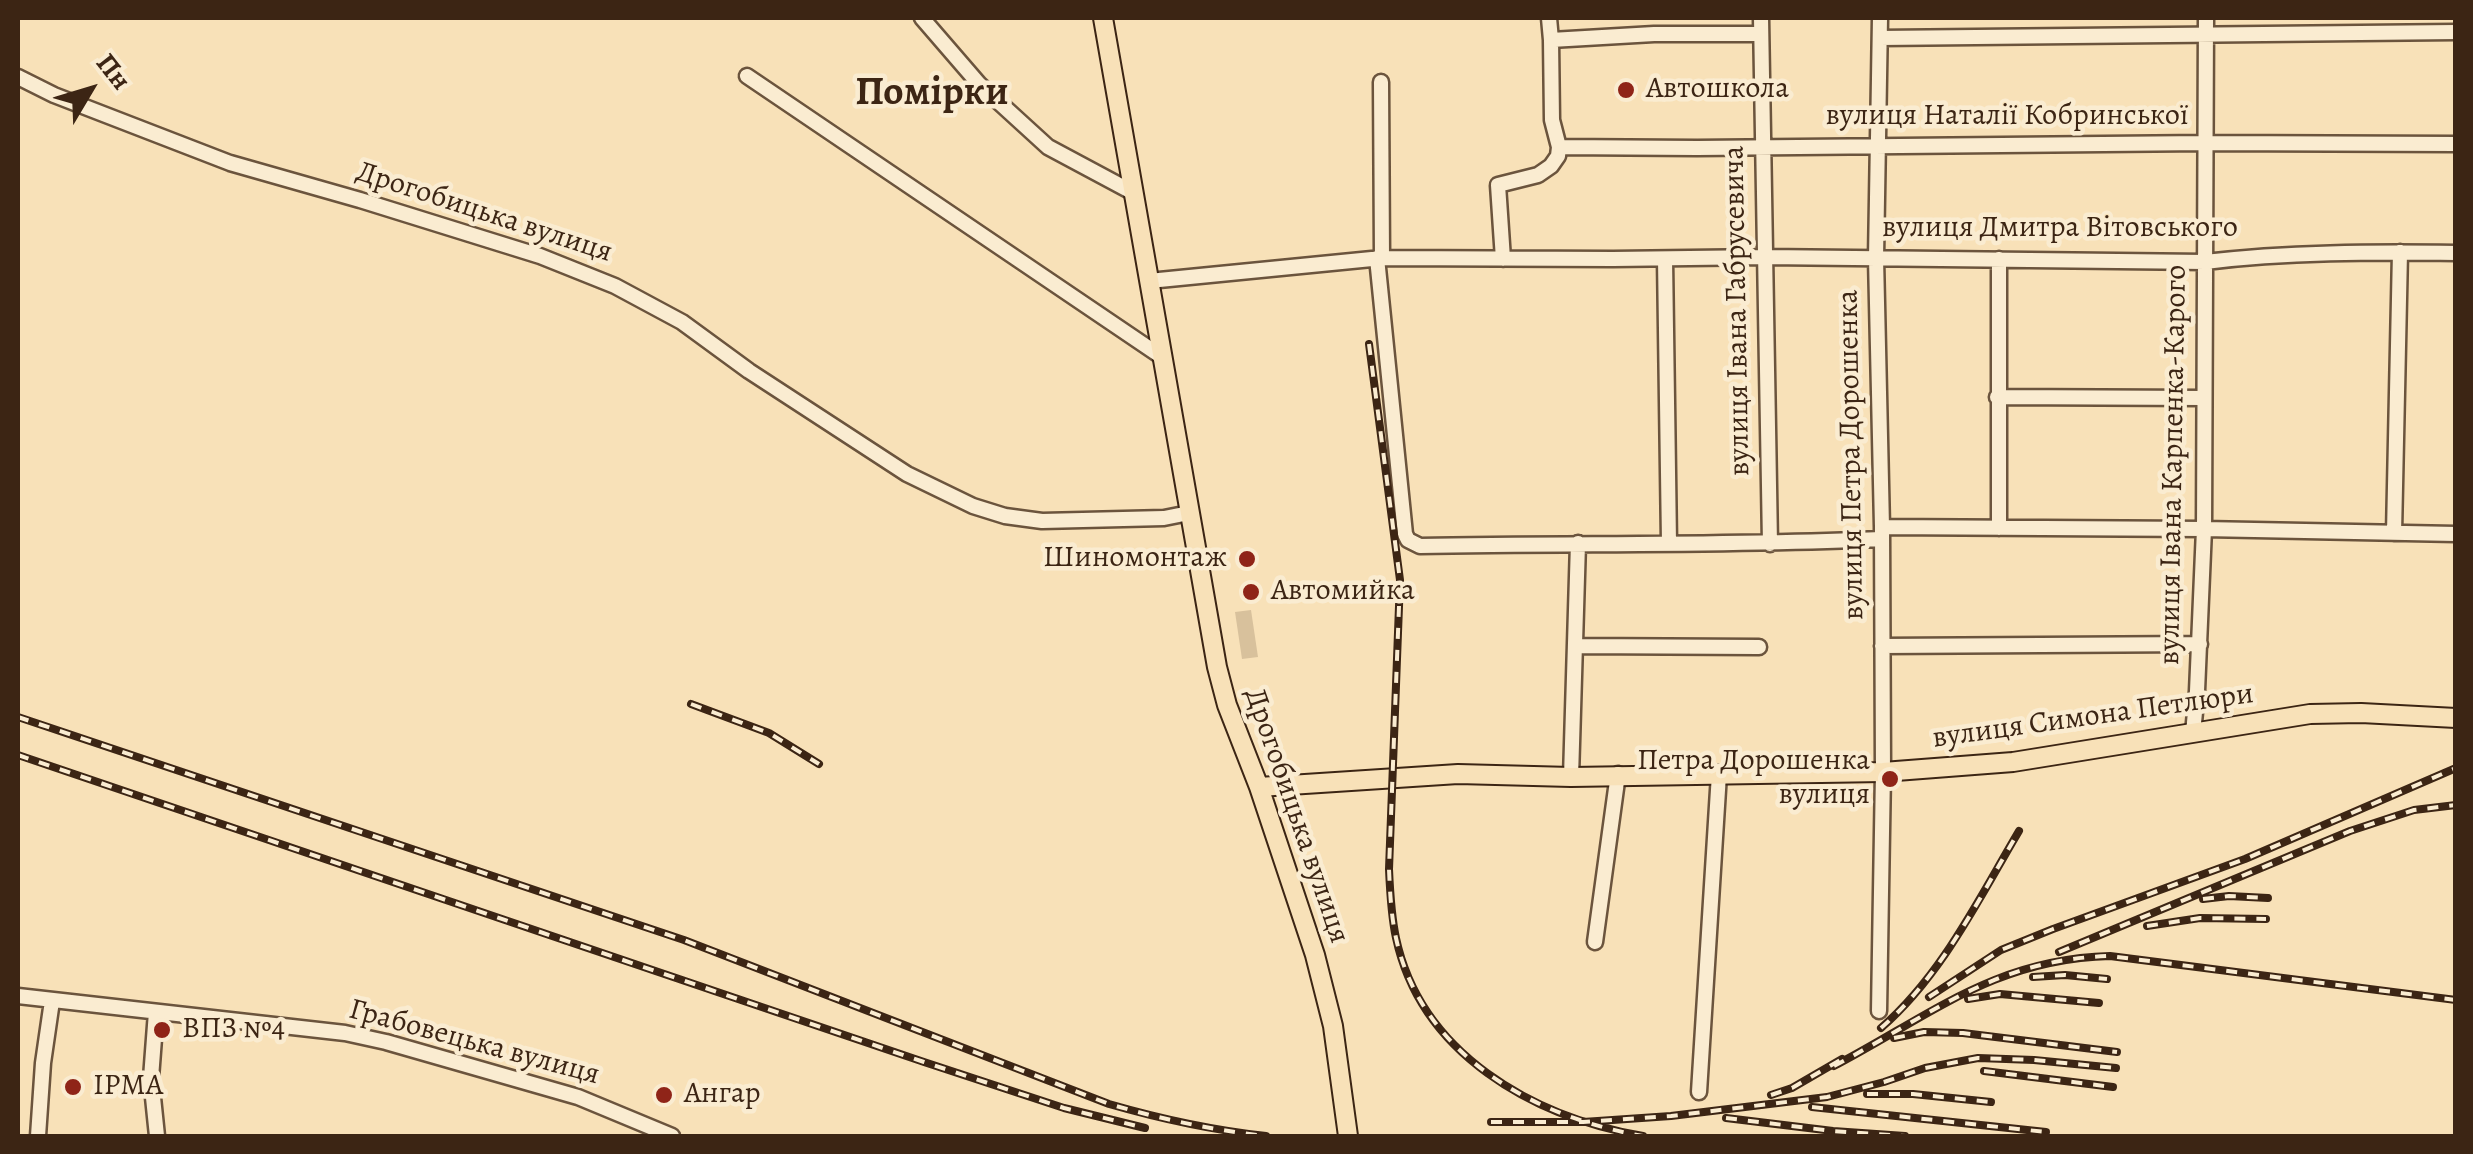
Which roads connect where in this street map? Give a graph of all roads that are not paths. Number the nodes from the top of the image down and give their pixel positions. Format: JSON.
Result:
{"nodes":[{"id":1,"x":922,"y":18,"type":"edge"},
{"id":2,"x":1104,"y":18,"type":"edge"},
{"id":3,"x":1548,"y":18,"type":"edge"},
{"id":4,"x":1761,"y":18,"type":"edge"},
{"id":5,"x":1880,"y":18,"type":"edge"},
{"id":6,"x":2205,"y":26,"type":"edge"},
{"id":7,"x":2456,"y":32,"type":"edge"},
{"id":8,"x":1761,"y":34,"type":"junction"},
{"id":9,"x":1880,"y":38,"type":"junction"},
{"id":10,"x":1551,"y":40,"type":"junction"},
{"id":11,"x":747,"y":76,"type":"dead end"},
{"id":12,"x":18,"y":77,"type":"edge"},
{"id":13,"x":1381,"y":82,"type":"dead end"},
{"id":14,"x":2205,"y":142,"type":"junction"},
{"id":15,"x":2456,"y":144,"type":"edge"},
{"id":16,"x":1878,"y":145,"type":"junction"},
{"id":17,"x":1762,"y":146,"type":"junction"},
{"id":18,"x":1558,"y":147,"type":"junction"},
{"id":19,"x":1134,"y":194,"type":"junction"},
{"id":20,"x":2400,"y":252,"type":"junction"},
{"id":21,"x":2456,"y":254,"type":"edge"},
{"id":22,"x":1766,"y":257,"type":"junction"},
{"id":23,"x":1380,"y":258,"type":"junction"},
{"id":24,"x":1503,"y":258,"type":"junction"},
{"id":25,"x":1876,"y":258,"type":"junction"},
{"id":26,"x":1665,"y":259,"type":"junction"},
{"id":27,"x":1999,"y":260,"type":"junction"},
{"id":28,"x":2205,"y":262,"type":"junction"},
{"id":29,"x":1149,"y":281,"type":"junction"},
{"id":30,"x":1162,"y":357,"type":"junction"},
{"id":31,"x":1997,"y":397,"type":"junction"},
{"id":32,"x":2204,"y":398,"type":"junction"},
{"id":33,"x":1189,"y":513,"type":"junction"},
{"id":34,"x":1999,"y":528,"type":"junction"},
{"id":35,"x":2204,"y":529,"type":"junction"},
{"id":36,"x":1882,"y":533,"type":"junction"},
{"id":37,"x":2394,"y":533,"type":"junction"},
{"id":38,"x":2456,"y":534,"type":"edge"},
{"id":39,"x":1578,"y":543,"type":"junction"},
{"id":40,"x":1668,"y":543,"type":"junction"},
{"id":41,"x":1770,"y":544,"type":"junction"},
{"id":42,"x":2200,"y":644,"type":"junction"},
{"id":43,"x":1576,"y":646,"type":"junction"},
{"id":44,"x":1759,"y":646,"type":"dead end"},
{"id":45,"x":1882,"y":646,"type":"junction"},
{"id":46,"x":2456,"y":718,"type":"edge"},
{"id":47,"x":2193,"y":734,"type":"junction"},
{"id":48,"x":1883,"y":772,"type":"junction"},
{"id":49,"x":1618,"y":774,"type":"junction"},
{"id":50,"x":1719,"y":774,"type":"junction"},
{"id":51,"x":1571,"y":777,"type":"junction"},
{"id":52,"x":1260,"y":787,"type":"junction"},
{"id":53,"x":1595,"y":942,"type":"dead end"},
{"id":54,"x":18,"y":996,"type":"edge"},
{"id":55,"x":52,"y":1001,"type":"junction"},
{"id":56,"x":1879,"y":1011,"type":"dead end"},
{"id":57,"x":156,"y":1012,"type":"junction"},
{"id":58,"x":1699,"y":1092,"type":"dead end"},
{"id":59,"x":38,"y":1136,"type":"edge"},
{"id":60,"x":157,"y":1136,"type":"edge"},
{"id":61,"x":672,"y":1136,"type":"edge"},
{"id":62,"x":1348,"y":1136,"type":"edge"}],
"edges":[{"from":1,"to":19,"type":"street"},
{"from":2,"to":19,"type":"main road","name":"Дрогобицька вулиця"},
{"from":3,"to":10,"type":"street"},
{"from":4,"to":8,"type":"street","name":"вулиця Івана Габрусевича"},
{"from":5,"to":9,"type":"street","name":"вулиця Петра Дорошенка"},
{"from":6,"to":7,"type":"street"},
{"from":6,"to":9,"type":"street"},
{"from":6,"to":14,"type":"street","name":"вулиця Івана Карпенка-Карого"},
{"from":8,"to":10,"type":"street"},
{"from":8,"to":17,"type":"street","name":"вулиця Івана Габрусевича"},
{"from":9,"to":16,"type":"street","name":"вулиця Петра Дорошенка"},
{"from":10,"to":18,"type":"street"},
{"from":11,"to":30,"type":"street"},
{"from":12,"to":33,"type":"street","name":"Дрогобицька вулиця"},
{"from":13,"to":23,"type":"street"},
{"from":14,"to":15,"type":"street","name":"вулиця Наталії Кобринської"},
{"from":14,"to":16,"type":"street","name":"вулиця Наталії Кобринської"},
{"from":14,"to":28,"type":"street","name":"вулиця Івана Карпенка-Карого"},
{"from":16,"to":17,"type":"street","name":"вулиця Наталії Кобринської"},
{"from":16,"to":25,"type":"street","name":"вулиця Петра Дорошенка"},
{"from":17,"to":18,"type":"street","name":"вулиця Наталії Кобринської"},
{"from":17,"to":22,"type":"street","name":"вулиця Івана Габрусевича"},
{"from":18,"to":24,"type":"street"},
{"from":19,"to":29,"type":"main road","name":"Дрогобицька вулиця"},
{"from":20,"to":21,"type":"street","name":"вулиця Дмитра Вітовського"},
{"from":20,"to":28,"type":"street","name":"вулиця Дмитра Вітовського"},
{"from":20,"to":37,"type":"street"},
{"from":22,"to":25,"type":"street","name":"вулиця Дмитра Вітовського"},
{"from":22,"to":26,"type":"street","name":"вулиця Дмитра Вітовського"},
{"from":22,"to":41,"type":"street","name":"вулиця Івана Габрусевича"},
{"from":23,"to":24,"type":"street","name":"вулиця Дмитра Вітовського"},
{"from":23,"to":29,"type":"street","name":"вулиця Дмитра Вітовського"},
{"from":23,"to":39,"type":"street"},
{"from":24,"to":26,"type":"street","name":"вулиця Дмитра Вітовського"},
{"from":25,"to":27,"type":"street","name":"вулиця Дмитра Вітовського"},
{"from":25,"to":36,"type":"street","name":"вулиця Петра Дорошенка"},
{"from":26,"to":40,"type":"street"},
{"from":27,"to":28,"type":"street","name":"вулиця Дмитра Вітовського"},
{"from":27,"to":31,"type":"street"},
{"from":28,"to":32,"type":"street","name":"вулиця Івана Карпенка-Карого"},
{"from":29,"to":30,"type":"main road","name":"Дрогобицька вулиця"},
{"from":30,"to":33,"type":"main road","name":"Дрогобицька вулиця"},
{"from":31,"to":32,"type":"street"},
{"from":31,"to":34,"type":"street"},
{"from":32,"to":35,"type":"street","name":"вулиця Івана Карпенка-Карого"},
{"from":33,"to":52,"type":"main road","name":"Дрогобицька вулиця"},
{"from":34,"to":35,"type":"street"},
{"from":34,"to":36,"type":"street"},
{"from":35,"to":37,"type":"street"},
{"from":35,"to":42,"type":"street","name":"вулиця Івана Карпенка-Карого"},
{"from":36,"to":41,"type":"street"},
{"from":36,"to":45,"type":"street","name":"вулиця Петра Дорошенка"},
{"from":37,"to":38,"type":"street"},
{"from":39,"to":40,"type":"street"},
{"from":39,"to":43,"type":"street"},
{"from":40,"to":41,"type":"street"},
{"from":42,"to":45,"type":"street"},
{"from":42,"to":47,"type":"street","name":"вулиця Івана Карпенка-Карого"},
{"from":43,"to":44,"type":"street"},
{"from":43,"to":51,"type":"street"},
{"from":45,"to":48,"type":"street","name":"вулиця Петра Дорошенка"},
{"from":46,"to":47,"type":"main road","name":"вулиця Симона Петлюри"},
{"from":47,"to":48,"type":"main road","name":"вулиця Симона Петлюри"},
{"from":48,"to":50,"type":"main road","name":"вулиця Симона Петлюри"},
{"from":48,"to":56,"type":"street","name":"вулиця Петра Дорошенка"},
{"from":49,"to":50,"type":"main road","name":"вулиця Симона Петлюри"},
{"from":49,"to":51,"type":"main road","name":"вулиця Симона Петлюри"},
{"from":49,"to":53,"type":"street"},
{"from":50,"to":58,"type":"street"},
{"from":51,"to":52,"type":"main road","name":"вулиця Симона Петлюри"},
{"from":52,"to":62,"type":"main road","name":"Дрогобицька вулиця"},
{"from":54,"to":55,"type":"street","name":"Грабовецька вулиця"},
{"from":55,"to":57,"type":"street","name":"Грабовецька вулиця"},
{"from":55,"to":59,"type":"street"},
{"from":57,"to":60,"type":"street"},
{"from":57,"to":61,"type":"street","name":"Грабовецька вулиця"}]}
